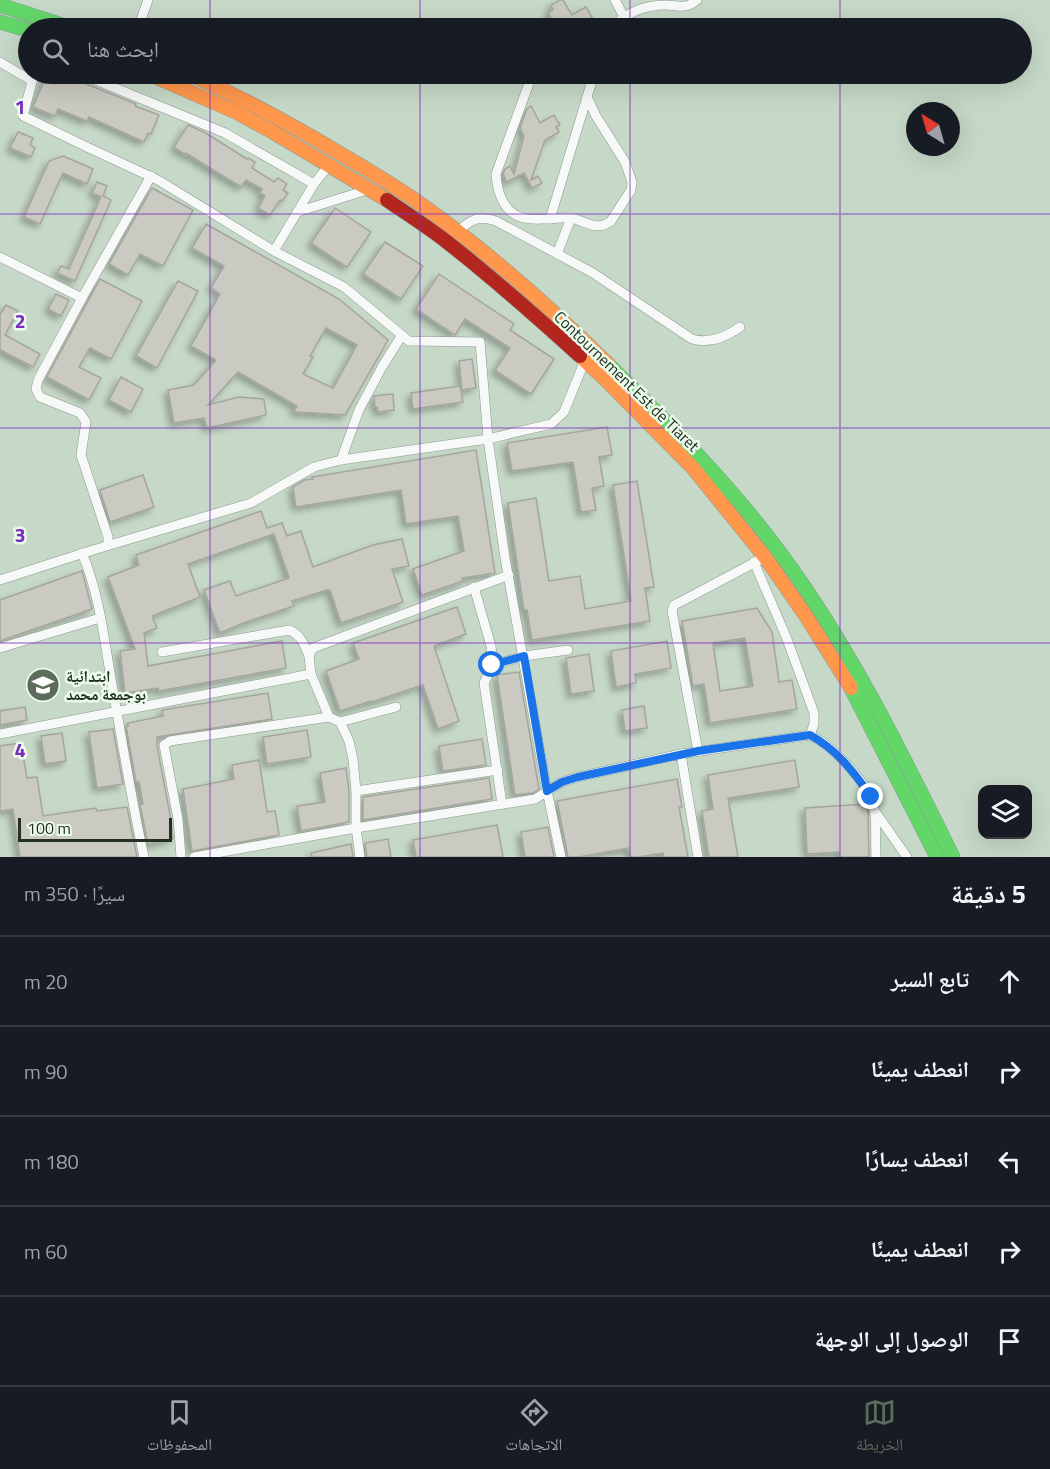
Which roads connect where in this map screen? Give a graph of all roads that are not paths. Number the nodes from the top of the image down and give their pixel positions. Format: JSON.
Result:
{"nodes":[{"id":1,"x":148,"y":0,"type":"edge"},
{"id":2,"x":615,"y":0,"type":"edge"},
{"id":3,"x":697,"y":0,"type":"edge"},
{"id":4,"x":0,"y":5,"type":"edge"},
{"id":5,"x":624,"y":17,"type":"joint"},
{"id":6,"x":40,"y":18,"type":"edge"},
{"id":7,"x":142,"y":18,"type":"edge"},
{"id":8,"x":0,"y":22,"type":"edge"},
{"id":9,"x":18,"y":28,"type":"edge"},
{"id":10,"x":0,"y":62,"type":"edge"},
{"id":11,"x":18,"y":70,"type":"edge"},
{"id":12,"x":31,"y":84,"type":"edge"},
{"id":13,"x":106,"y":84,"type":"edge"},
{"id":14,"x":172,"y":84,"type":"edge"},
{"id":15,"x":212,"y":84,"type":"edge"},
{"id":16,"x":529,"y":84,"type":"edge"},
{"id":17,"x":591,"y":84,"type":"edge"},
{"id":18,"x":586,"y":97,"type":"junction"},
{"id":19,"x":329,"y":165,"type":"junction"},
{"id":20,"x":151,"y":176,"type":"junction"},
{"id":21,"x":314,"y":184,"type":"junction"},
{"id":22,"x":369,"y":189,"type":"junction"},
{"id":23,"x":297,"y":212,"type":"junction"},
{"id":24,"x":571,"y":218,"type":"junction"},
{"id":25,"x":550,"y":219,"type":"junction"},
{"id":26,"x":457,"y":232,"type":"junction"},
{"id":27,"x":274,"y":251,"type":"junction"},
{"id":28,"x":557,"y":254,"type":"junction"},
{"id":29,"x":0,"y":257,"type":"edge"},
{"id":30,"x":82,"y":298,"type":"junction"},
{"id":31,"x":740,"y":327,"type":"dead end"},
{"id":32,"x":402,"y":335,"type":"junction"},
{"id":33,"x":585,"y":360,"type":"junction"},
{"id":34,"x":488,"y":439,"type":"junction"},
{"id":35,"x":341,"y":460,"type":"junction"},
{"id":36,"x":108,"y":545,"type":"junction"},
{"id":37,"x":82,"y":553,"type":"junction"},
{"id":38,"x":760,"y":560,"type":"junction"},
{"id":39,"x":509,"y":575,"type":"junction"},
{"id":40,"x":0,"y":580,"type":"edge"},
{"id":41,"x":474,"y":587,"type":"junction"},
{"id":42,"x":100,"y":618,"type":"junction"},
{"id":43,"x":0,"y":648,"type":"edge"},
{"id":44,"x":568,"y":650,"type":"dead end"},
{"id":45,"x":162,"y":652,"type":"dead end"},
{"id":46,"x":309,"y":656,"type":"junction"},
{"id":47,"x":524,"y":656,"type":"junction"},
{"id":48,"x":492,"y":665,"type":"junction"},
{"id":49,"x":311,"y":674,"type":"junction"},
{"id":50,"x":396,"y":707,"type":"dead end"},
{"id":51,"x":117,"y":711,"type":"junction"},
{"id":52,"x":329,"y":717,"type":"junction"},
{"id":53,"x":340,"y":722,"type":"junction"},
{"id":54,"x":0,"y":734,"type":"edge"},
{"id":55,"x":810,"y":735,"type":"junction"},
{"id":56,"x":698,"y":751,"type":"junction"},
{"id":57,"x":681,"y":754,"type":"junction"},
{"id":58,"x":498,"y":770,"type":"junction"},
{"id":59,"x":356,"y":791,"type":"junction"},
{"id":60,"x":547,"y":791,"type":"junction"},
{"id":61,"x":502,"y":804,"type":"junction"},
{"id":62,"x":874,"y":810,"type":"junction"},
{"id":63,"x":356,"y":828,"type":"junction"},
{"id":64,"x":144,"y":857,"type":"edge"},
{"id":65,"x":182,"y":857,"type":"edge"},
{"id":66,"x":194,"y":857,"type":"edge"},
{"id":67,"x":360,"y":857,"type":"edge"},
{"id":68,"x":561,"y":857,"type":"edge"},
{"id":69,"x":698,"y":857,"type":"edge"},
{"id":70,"x":876,"y":857,"type":"edge"},
{"id":71,"x":908,"y":857,"type":"edge"},
{"id":72,"x":937,"y":857,"type":"edge"},
{"id":73,"x":953,"y":857,"type":"edge"}],
"edges":[{"from":1,"to":7,"type":"street"},
{"from":2,"to":5,"type":"street"},
{"from":3,"to":5,"type":"street"},
{"from":4,"to":6,"type":"highway"},
{"from":8,"to":9,"type":"highway"},
{"from":10,"to":11,"type":"street"},
{"from":12,"to":20,"type":"street"},
{"from":13,"to":21,"type":"street"},
{"from":14,"to":19,"type":"highway","name":"Contournement Est de Tiaret"},
{"from":15,"to":26,"type":"highway","name":"Contournement Est de Tiaret"},
{"from":16,"to":25,"type":"street"},
{"from":17,"to":18,"type":"street"},
{"from":18,"to":24,"type":"street"},
{"from":18,"to":25,"type":"street"},
{"from":19,"to":21,"type":"street"},
{"from":19,"to":22,"type":"highway","name":"Contournement Est de Tiaret"},
{"from":20,"to":27,"type":"street"},
{"from":20,"to":30,"type":"street"},
{"from":21,"to":23,"type":"street"},
{"from":22,"to":23,"type":"street"},
{"from":22,"to":33,"type":"highway","name":"Contournement Est de Tiaret"},
{"from":23,"to":27,"type":"street"},
{"from":24,"to":25,"type":"street"},
{"from":24,"to":28,"type":"street"},
{"from":26,"to":28,"type":"street"},
{"from":26,"to":73,"type":"highway","name":"Contournement Est de Tiaret"},
{"from":27,"to":32,"type":"street"},
{"from":28,"to":31,"type":"street"},
{"from":29,"to":30,"type":"street"},
{"from":30,"to":36,"type":"street"},
{"from":32,"to":34,"type":"street"},
{"from":32,"to":35,"type":"street"},
{"from":33,"to":34,"type":"street"},
{"from":33,"to":38,"type":"highway","name":"Contournement Est de Tiaret"},
{"from":34,"to":35,"type":"street"},
{"from":34,"to":39,"type":"street"},
{"from":35,"to":36,"type":"street"},
{"from":36,"to":37,"type":"street"},
{"from":37,"to":40,"type":"street"},
{"from":37,"to":42,"type":"street"},
{"from":38,"to":55,"type":"street"},
{"from":38,"to":56,"type":"street"},
{"from":38,"to":72,"type":"highway","name":"Contournement Est de Tiaret"},
{"from":39,"to":41,"type":"street"},
{"from":39,"to":47,"type":"street"},
{"from":41,"to":46,"type":"street"},
{"from":41,"to":48,"type":"street"},
{"from":42,"to":43,"type":"street"},
{"from":42,"to":51,"type":"street"},
{"from":44,"to":47,"type":"street"},
{"from":45,"to":46,"type":"street"},
{"from":46,"to":49,"type":"street"},
{"from":47,"to":48,"type":"street"},
{"from":47,"to":60,"type":"street"},
{"from":48,"to":58,"type":"street"},
{"from":49,"to":51,"type":"street"},
{"from":49,"to":52,"type":"street"},
{"from":50,"to":53,"type":"street"},
{"from":51,"to":54,"type":"street"},
{"from":51,"to":64,"type":"street"},
{"from":52,"to":53,"type":"street"},
{"from":52,"to":65,"type":"street"},
{"from":53,"to":59,"type":"street"},
{"from":55,"to":56,"type":"street"},
{"from":55,"to":62,"type":"street"},
{"from":56,"to":57,"type":"street"},
{"from":57,"to":60,"type":"street"},
{"from":57,"to":69,"type":"street"},
{"from":58,"to":59,"type":"street"},
{"from":58,"to":61,"type":"street"},
{"from":59,"to":63,"type":"street"},
{"from":60,"to":61,"type":"street"},
{"from":60,"to":68,"type":"street"},
{"from":61,"to":63,"type":"street"},
{"from":62,"to":70,"type":"street"},
{"from":62,"to":71,"type":"street"},
{"from":63,"to":66,"type":"street"},
{"from":63,"to":67,"type":"street"}]}
